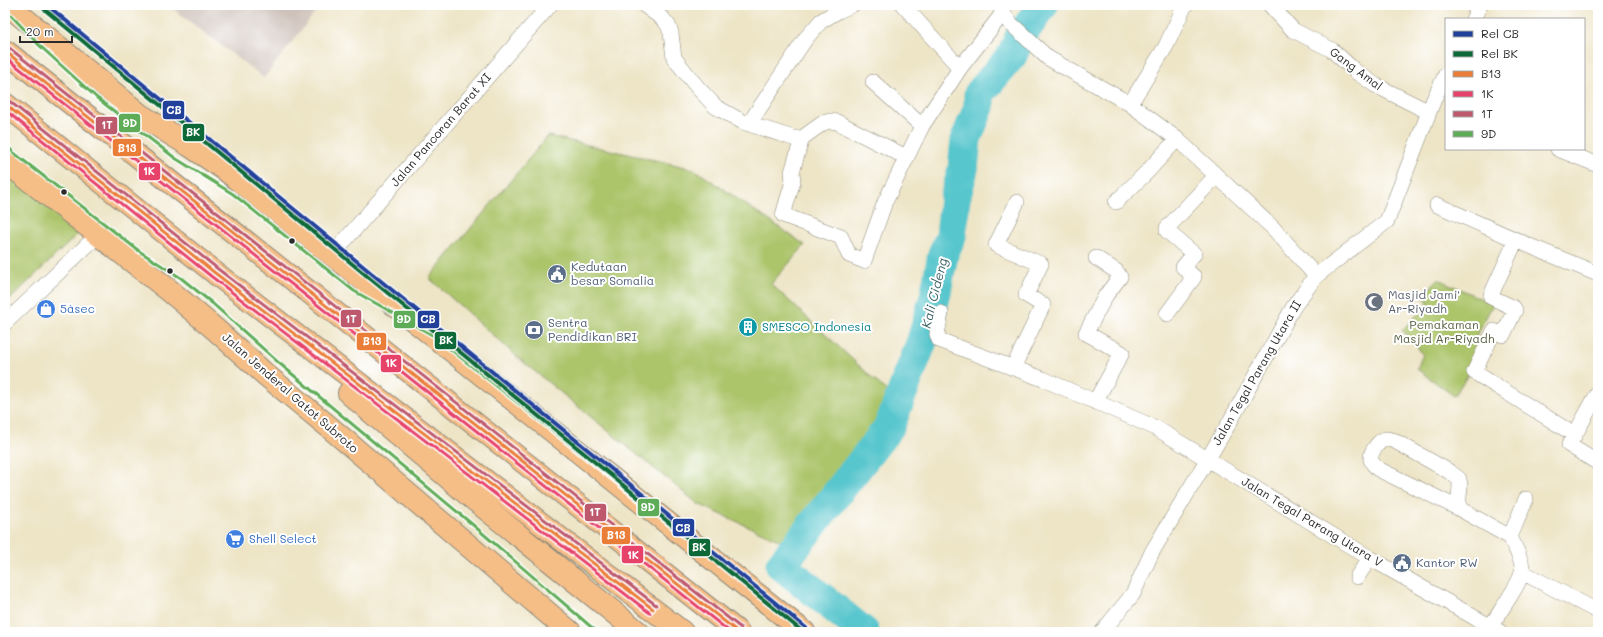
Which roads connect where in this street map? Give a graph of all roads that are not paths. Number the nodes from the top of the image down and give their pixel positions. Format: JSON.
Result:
{"nodes":[{"id":1,"x":8,"y":5,"type":"edge"},
{"id":2,"x":550,"y":5,"type":"edge"},
{"id":3,"x":644,"y":5,"type":"edge"},
{"id":4,"x":852,"y":5,"type":"edge"},
{"id":5,"x":903,"y":5,"type":"edge"},
{"id":6,"x":1185,"y":5,"type":"edge"},
{"id":7,"x":1270,"y":5,"type":"edge"},
{"id":8,"x":1480,"y":5,"type":"edge"},
{"id":9,"x":835,"y":8,"type":"edge"},
{"id":10,"x":1004,"y":13,"type":"edge"},
{"id":11,"x":1474,"y":18,"type":"edge"},
{"id":12,"x":5,"y":51,"type":"edge"},
{"id":13,"x":960,"y":68,"type":"junction"},
{"id":14,"x":1445,"y":77,"type":"edge"},
{"id":15,"x":873,"y":82,"type":"dead end"},
{"id":16,"x":5,"y":104,"type":"edge"},
{"id":17,"x":1130,"y":104,"type":"junction"},
{"id":18,"x":1436,"y":105,"type":"edge"},
{"id":19,"x":749,"y":124,"type":"junction"},
{"id":20,"x":922,"y":126,"type":"junction"},
{"id":21,"x":802,"y":138,"type":"junction"},
{"id":22,"x":1177,"y":139,"type":"junction"},
{"id":23,"x":1560,"y":150,"type":"edge"},
{"id":24,"x":906,"y":157,"type":"junction"},
{"id":25,"x":5,"y":161,"type":"edge"},
{"id":26,"x":1598,"y":165,"type":"edge"},
{"id":27,"x":1216,"y":176,"type":"junction"},
{"id":28,"x":1017,"y":202,"type":"dead end"},
{"id":29,"x":1116,"y":202,"type":"dead end"},
{"id":30,"x":1437,"y":205,"type":"dead end"},
{"id":31,"x":98,"y":235,"type":"junction"},
{"id":32,"x":1516,"y":240,"type":"junction"},
{"id":33,"x":332,"y":255,"type":"junction"},
{"id":34,"x":1096,"y":258,"type":"dead end"},
{"id":35,"x":215,"y":273,"type":"junction"},
{"id":36,"x":1598,"y":274,"type":"edge"},
{"id":37,"x":1316,"y":276,"type":"junction"},
{"id":38,"x":941,"y":313,"type":"dead end"},
{"id":39,"x":1167,"y":314,"type":"dead end"},
{"id":40,"x":5,"y":323,"type":"edge"},
{"id":41,"x":1013,"y":368,"type":"junction"},
{"id":42,"x":1598,"y":393,"type":"edge"},
{"id":43,"x":1095,"y":402,"type":"junction"},
{"id":44,"x":1575,"y":434,"type":"junction"},
{"id":45,"x":1208,"y":459,"type":"junction"},
{"id":46,"x":1598,"y":463,"type":"edge"},
{"id":47,"x":1526,"y":499,"type":"dead end"},
{"id":48,"x":1458,"y":508,"type":"junction"},
{"id":49,"x":1510,"y":537,"type":"junction"},
{"id":50,"x":1370,"y":558,"type":"junction"},
{"id":51,"x":1522,"y":572,"type":"junction"},
{"id":52,"x":1357,"y":577,"type":"dead end"},
{"id":53,"x":1597,"y":611,"type":"edge"},
{"id":54,"x":1496,"y":629,"type":"edge"},
{"id":55,"x":570,"y":632,"type":"edge"},
{"id":56,"x":638,"y":632,"type":"edge"},
{"id":57,"x":682,"y":632,"type":"edge"},
{"id":58,"x":738,"y":632,"type":"edge"},
{"id":59,"x":804,"y":632,"type":"edge"},
{"id":60,"x":1102,"y":632,"type":"edge"}],
"edges":[{"from":1,"to":33,"type":"highway"},
{"from":2,"to":33,"type":"street","name":"Jalan Pancoran Barat XI"},
{"from":3,"to":19,"type":"street"},
{"from":4,"to":9,"type":"street"},
{"from":5,"to":13,"type":"street"},
{"from":6,"to":17,"type":"street"},
{"from":7,"to":18,"type":"street","name":"Gang Amal"},
{"from":8,"to":11,"type":"street"},
{"from":9,"to":19,"type":"street"},
{"from":10,"to":13,"type":"street"},
{"from":10,"to":17,"type":"street"},
{"from":12,"to":58,"type":"highway"},
{"from":13,"to":20,"type":"street"},
{"from":14,"to":18,"type":"street","name":"Jalan Tegal Parang Utara II"},
{"from":15,"to":20,"type":"street"},
{"from":16,"to":35,"type":"highway"},
{"from":17,"to":22,"type":"street"},
{"from":18,"to":37,"type":"street","name":"Jalan Tegal Parang Utara II"},
{"from":19,"to":21,"type":"street"},
{"from":20,"to":24,"type":"street"},
{"from":21,"to":24,"type":"street"},
{"from":21,"to":24,"type":"street"},
{"from":22,"to":27,"type":"street"},
{"from":22,"to":29,"type":"street"},
{"from":23,"to":26,"type":"street"},
{"from":25,"to":31,"type":"highway","name":"Jalan Jenderal Gatot Subroto"},
{"from":27,"to":37,"type":"street"},
{"from":27,"to":39,"type":"street"},
{"from":28,"to":41,"type":"street"},
{"from":30,"to":32,"type":"street"},
{"from":31,"to":40,"type":"street"},
{"from":31,"to":55,"type":"highway","name":"Jalan Jenderal Gatot Subroto"},
{"from":32,"to":36,"type":"street"},
{"from":32,"to":44,"type":"street"},
{"from":33,"to":59,"type":"highway"},
{"from":34,"to":43,"type":"street"},
{"from":35,"to":56,"type":"highway"},
{"from":35,"to":57,"type":"highway"},
{"from":37,"to":45,"type":"street","name":"Jalan Tegal Parang Utara II"},
{"from":38,"to":41,"type":"street","name":"Jalan Tegal Parang Utara V"},
{"from":41,"to":43,"type":"street","name":"Jalan Tegal Parang Utara V"},
{"from":42,"to":44,"type":"street"},
{"from":43,"to":45,"type":"street","name":"Jalan Tegal Parang Utara V"},
{"from":44,"to":46,"type":"street"},
{"from":45,"to":50,"type":"street","name":"Jalan Tegal Parang Utara V"},
{"from":45,"to":60,"type":"street","name":"Jalan Tegal Parang Utara II"},
{"from":47,"to":49,"type":"street"},
{"from":48,"to":48,"type":"street"},
{"from":48,"to":49,"type":"street"},
{"from":49,"to":51,"type":"street"},
{"from":50,"to":52,"type":"street"},
{"from":50,"to":54,"type":"street","name":"Jalan Tegal Parang Utara V"},
{"from":51,"to":53,"type":"street"},
{"from":51,"to":54,"type":"street"}]}
